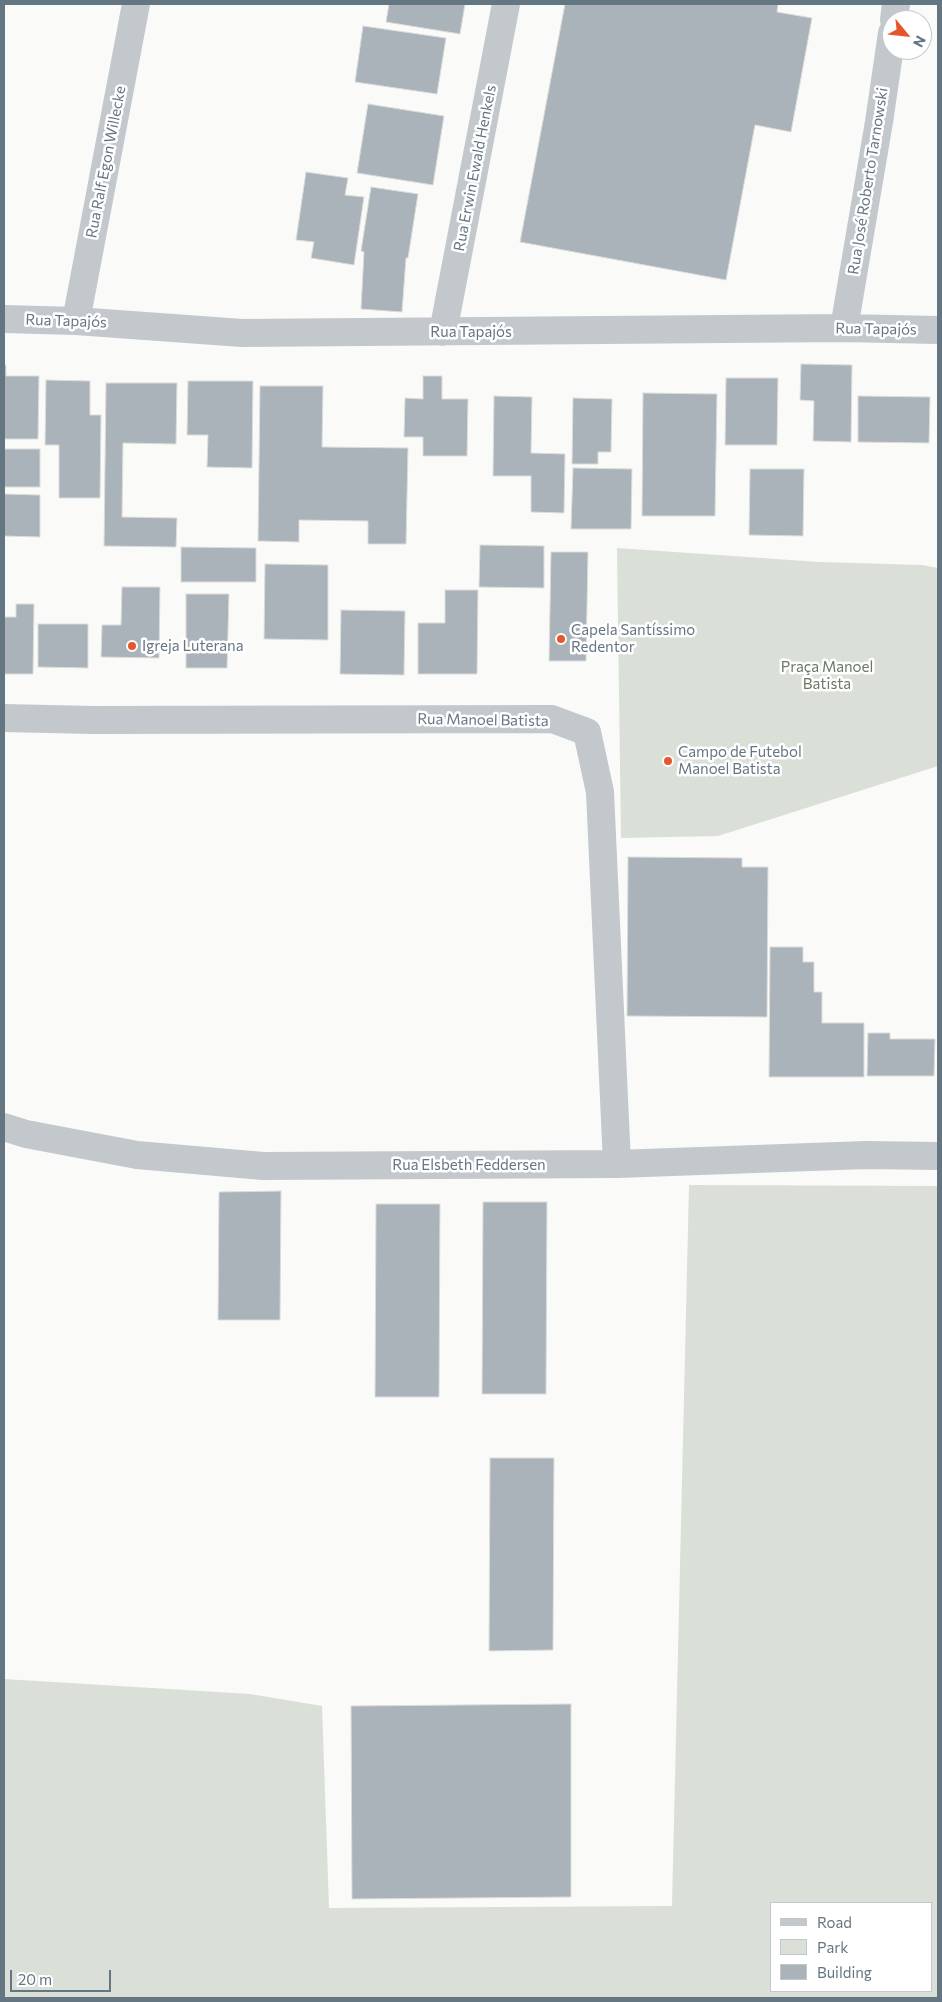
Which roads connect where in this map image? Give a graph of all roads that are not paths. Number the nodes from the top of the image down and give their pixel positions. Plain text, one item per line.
1 (136, 4) edge
2 (506, 4) edge
3 (888, 60) edge
4 (4, 319) edge
5 (76, 321) junction
6 (844, 328) junction
7 (938, 330) edge
8 (443, 332) junction
9 (4, 718) edge
10 (4, 1127) edge
11 (938, 1156) edge
12 (617, 1164) junction

1 - 5 street, Rua Ralf Egon Willecke
2 - 8 street, Rua Erwin Ewald Henkels
3 - 6 street, Rua José Roberto Tarnowski
4 - 5 street, Rua Tapajós
5 - 8 street, Rua Tapajós
6 - 7 street, Rua Tapajós
6 - 8 street, Rua Tapajós
9 - 12 street, Rua Manoel Batista
10 - 12 street, Rua Elsbeth Feddersen
11 - 12 street, Rua Elsbeth Feddersen

